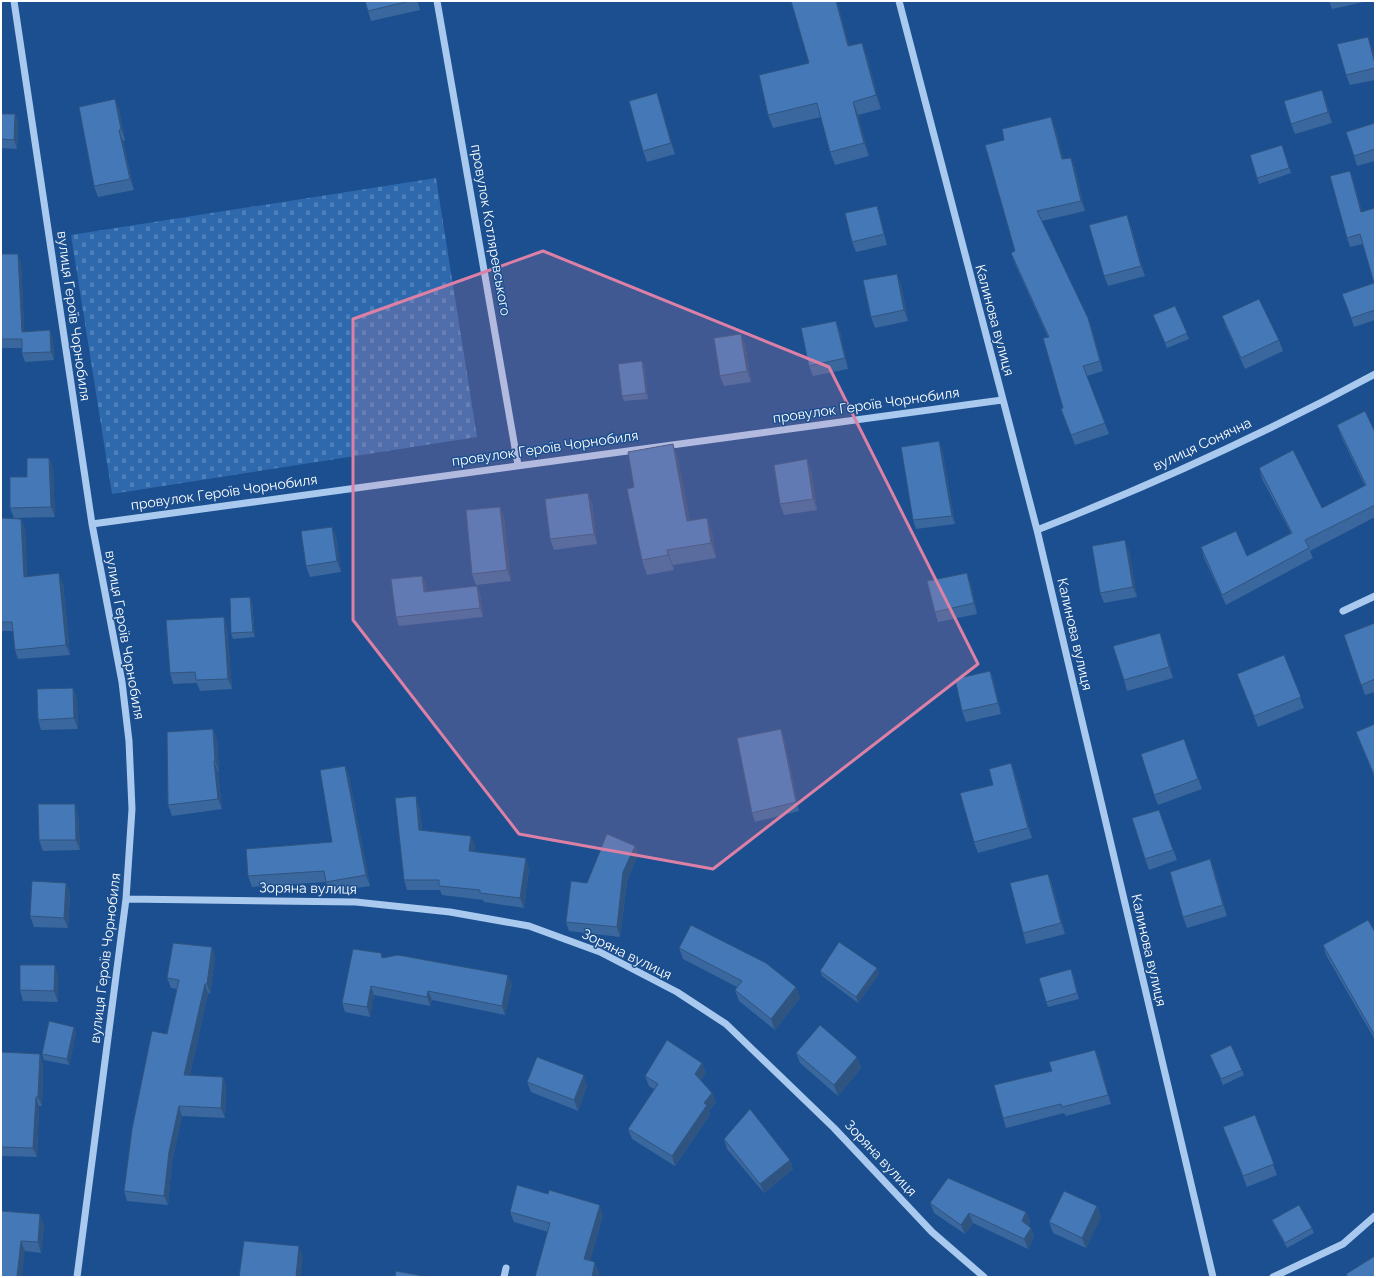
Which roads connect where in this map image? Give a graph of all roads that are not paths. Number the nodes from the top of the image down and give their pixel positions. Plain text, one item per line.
1 (14, 1) edge
2 (437, 1) edge
3 (899, 1) edge
4 (1375, 374) edge
5 (1002, 400) junction
6 (518, 464) junction
7 (92, 524) junction
8 (1037, 530) junction
9 (1375, 596) edge
10 (1343, 611) dead end
11 (126, 899) junction
12 (1375, 1216) edge
13 (506, 1268) dead end
14 (77, 1277) edge
15 (504, 1277) edge
16 (984, 1277) edge
17 (1213, 1277) edge
18 (1273, 1277) edge

1 - 7 street, вулиця Героїв Чорнобиля
2 - 6 street, провулок Котляревського
3 - 5 street, Калинова вулиця
4 - 8 street, вулиця Сонячна
5 - 6 street, провулок Героїв Чорнобиля
5 - 8 street, Калинова вулиця
6 - 7 street, провулок Героїв Чорнобиля
7 - 11 street, вулиця Героїв Чорнобиля
8 - 17 street, Калинова вулиця
9 - 10 street
11 - 14 street, вулиця Героїв Чорнобиля
11 - 16 street, Зоряна вулиця
12 - 18 street
13 - 15 street

